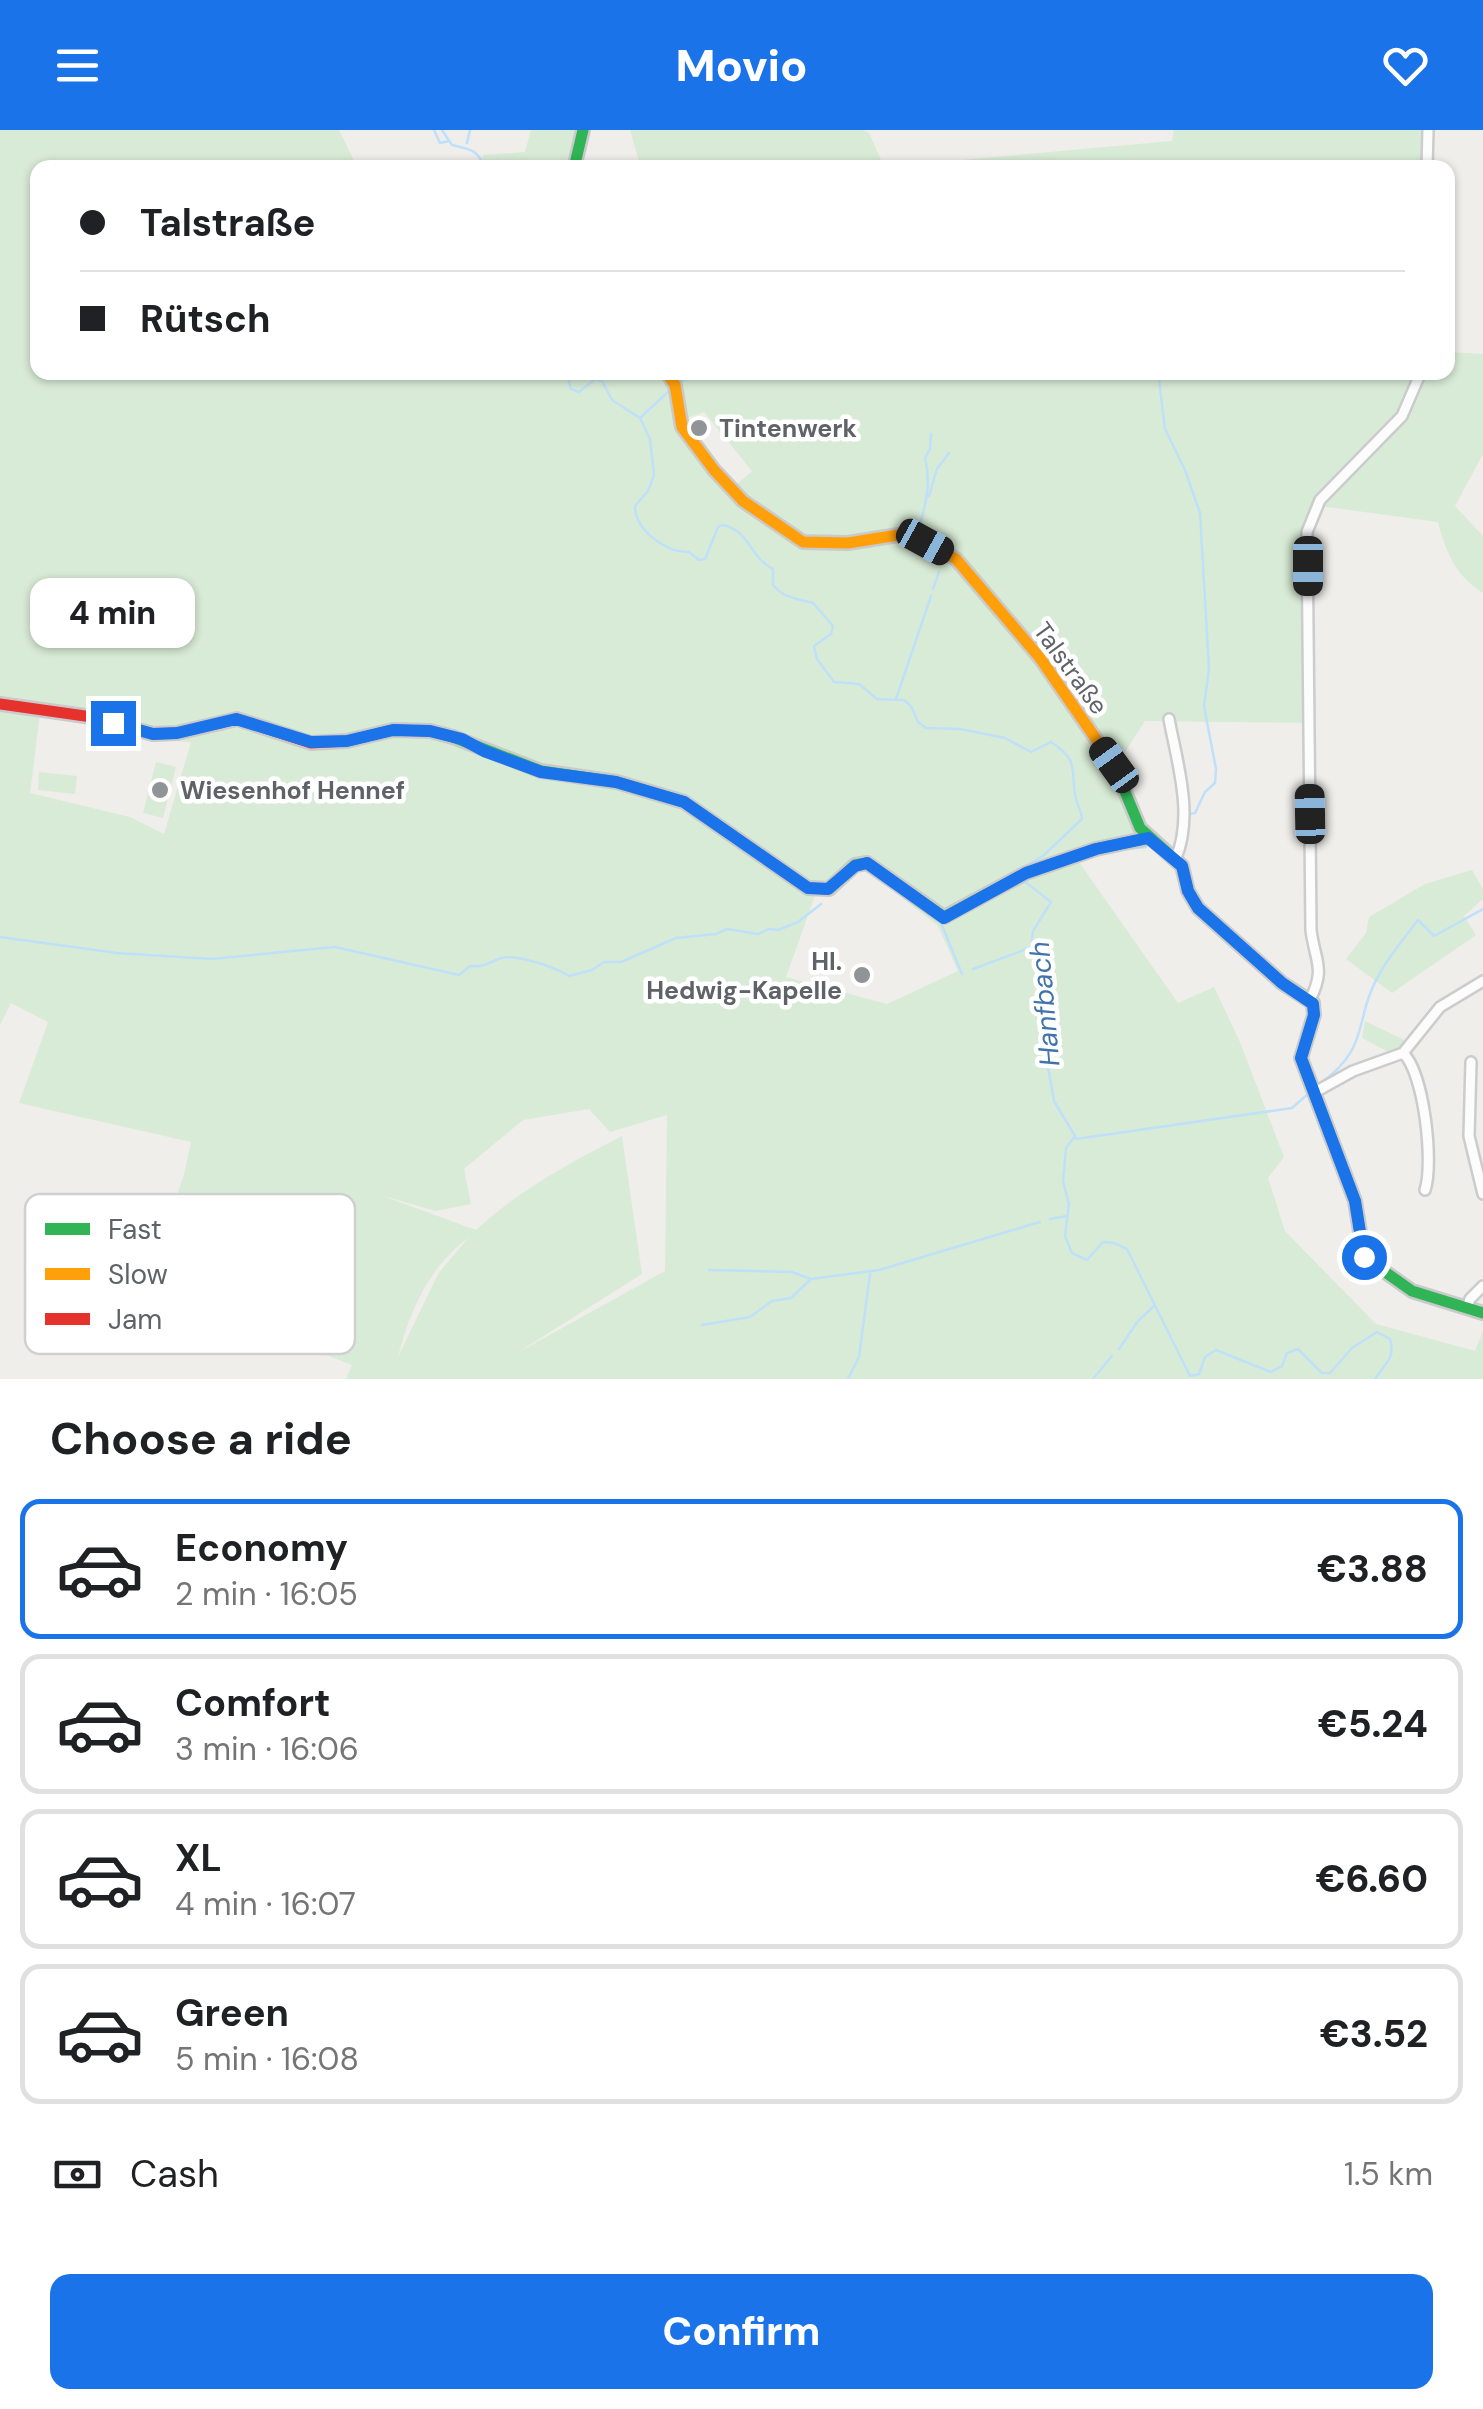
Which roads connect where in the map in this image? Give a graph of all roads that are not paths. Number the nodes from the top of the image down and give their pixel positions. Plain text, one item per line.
1 (583, 130) edge
2 (1428, 130) edge
3 (576, 160) edge
4 (1427, 160) edge
5 (671, 380) edge
6 (1418, 380) edge
7 (0, 704) edge
8 (1169, 719) dead end
9 (1148, 838) junction
10 (1176, 858) junction
11 (1483, 981) edge
12 (1310, 1000) junction
13 (1403, 1053) junction
14 (1472, 1062) dead end
15 (1315, 1092) junction
16 (1425, 1190) dead end
17 (1483, 1194) edge
18 (1483, 1286) edge
19 (1467, 1308) junction
20 (1483, 1314) edge

1 - 3 main road
2 - 4 street
5 - 9 main road, Talstraße
6 - 12 street
7 - 9 main road
8 - 10 street
9 - 10 main road, Talstraße
10 - 12 main road
11 - 13 street
12 - 15 main road
13 - 15 street
13 - 16 street
14 - 17 street
15 - 19 main road
18 - 19 street
19 - 20 main road

